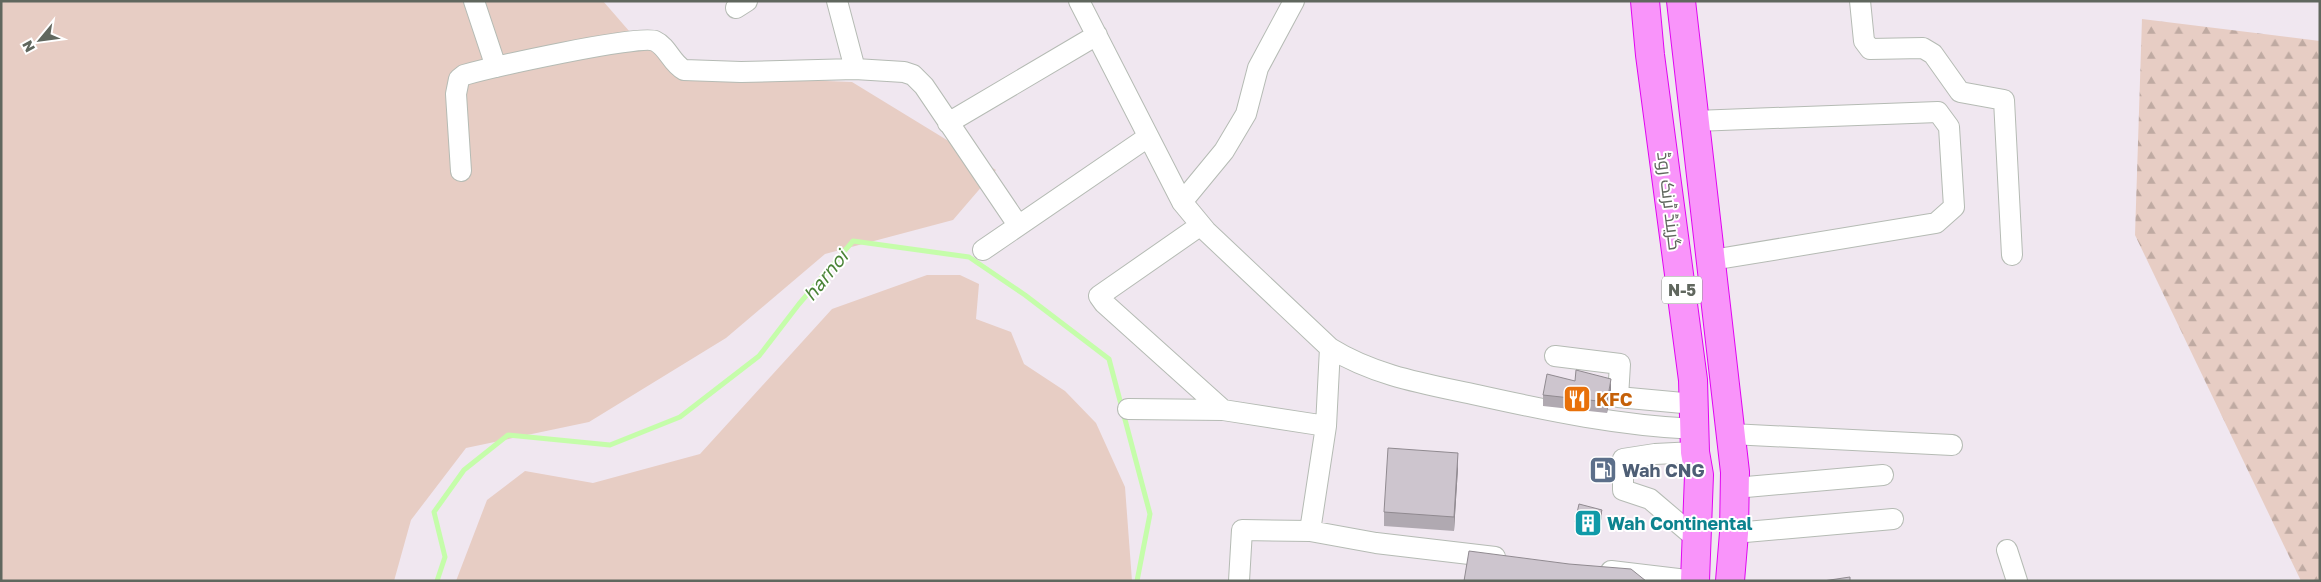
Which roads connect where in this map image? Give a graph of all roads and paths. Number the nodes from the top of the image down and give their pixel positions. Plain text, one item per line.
1 (474, 1) edge
2 (837, 1) edge
3 (1079, 1) edge
4 (1294, 1) edge
5 (1645, 1) edge
6 (1681, 1) edge
7 (1860, 1) edge
8 (1096, 36) junction
9 (496, 67) junction
10 (855, 69) junction
11 (1695, 121) junction
12 (948, 123) junction
13 (1148, 137) junction
14 (461, 171) dead end
15 (1182, 202) junction
16 (1018, 225) junction
17 (1201, 225) junction
18 (983, 250) dead end
19 (2012, 255) dead end
20 (1712, 260) junction
21 (1330, 348) junction
22 (1555, 356) dead end
23 (1128, 408) dead end
24 (1223, 410) junction
25 (1326, 426) junction
26 (1731, 434) junction
27 (1696, 440) junction
28 (1952, 445) dead end
29 (1883, 475) dead end
30 (1735, 480) junction
31 (1893, 518) dead end
32 (1310, 531) junction
33 (1734, 533) junction
34 (1697, 539) junction
35 (2007, 550) dead end
36 (1512, 559) edge
37 (1589, 568) edge
38 (1239, 581) edge
39 (1695, 581) edge
40 (1730, 581) edge
41 (2017, 581) edge

1 - 9 street
2 - 10 street
3 - 8 street
4 - 15 street
5 - 27 highway, گرینڈ ٹرنک روڈ / N-5
6 - 11 highway, گرینڈ ٹرنک روڈ / N-5
7 - 19 street
8 - 12 street
8 - 13 street
9 - 10 street
9 - 14 street
10 - 12 street
11 - 20 highway, گرینڈ ٹرنک روڈ / N-5
11 - 20 street
12 - 16 street
13 - 15 street
13 - 16 street
15 - 17 street
16 - 18 street
17 - 21 street
17 - 24 street
20 - 26 highway, گرینڈ ٹرنک روڈ / N-5
21 - 25 street
21 - 27 street
22 - 27 street
23 - 24 street
24 - 25 street
25 - 32 street
26 - 28 street
26 - 30 highway, گرینڈ ٹرنک روڈ / N-5
27 - 30 highway
27 - 34 highway, گرینڈ ٹرنک روڈ / N-5
27 - 34 street
29 - 30 street
30 - 33 highway, گرینڈ ٹرنک روڈ / N-5
31 - 33 street
32 - 36 street
32 - 38 street
33 - 40 highway, گرینڈ ٹرنک روڈ / N-5
34 - 39 highway, گرینڈ ٹرنک روڈ / N-5
35 - 41 street
37 - 39 street

